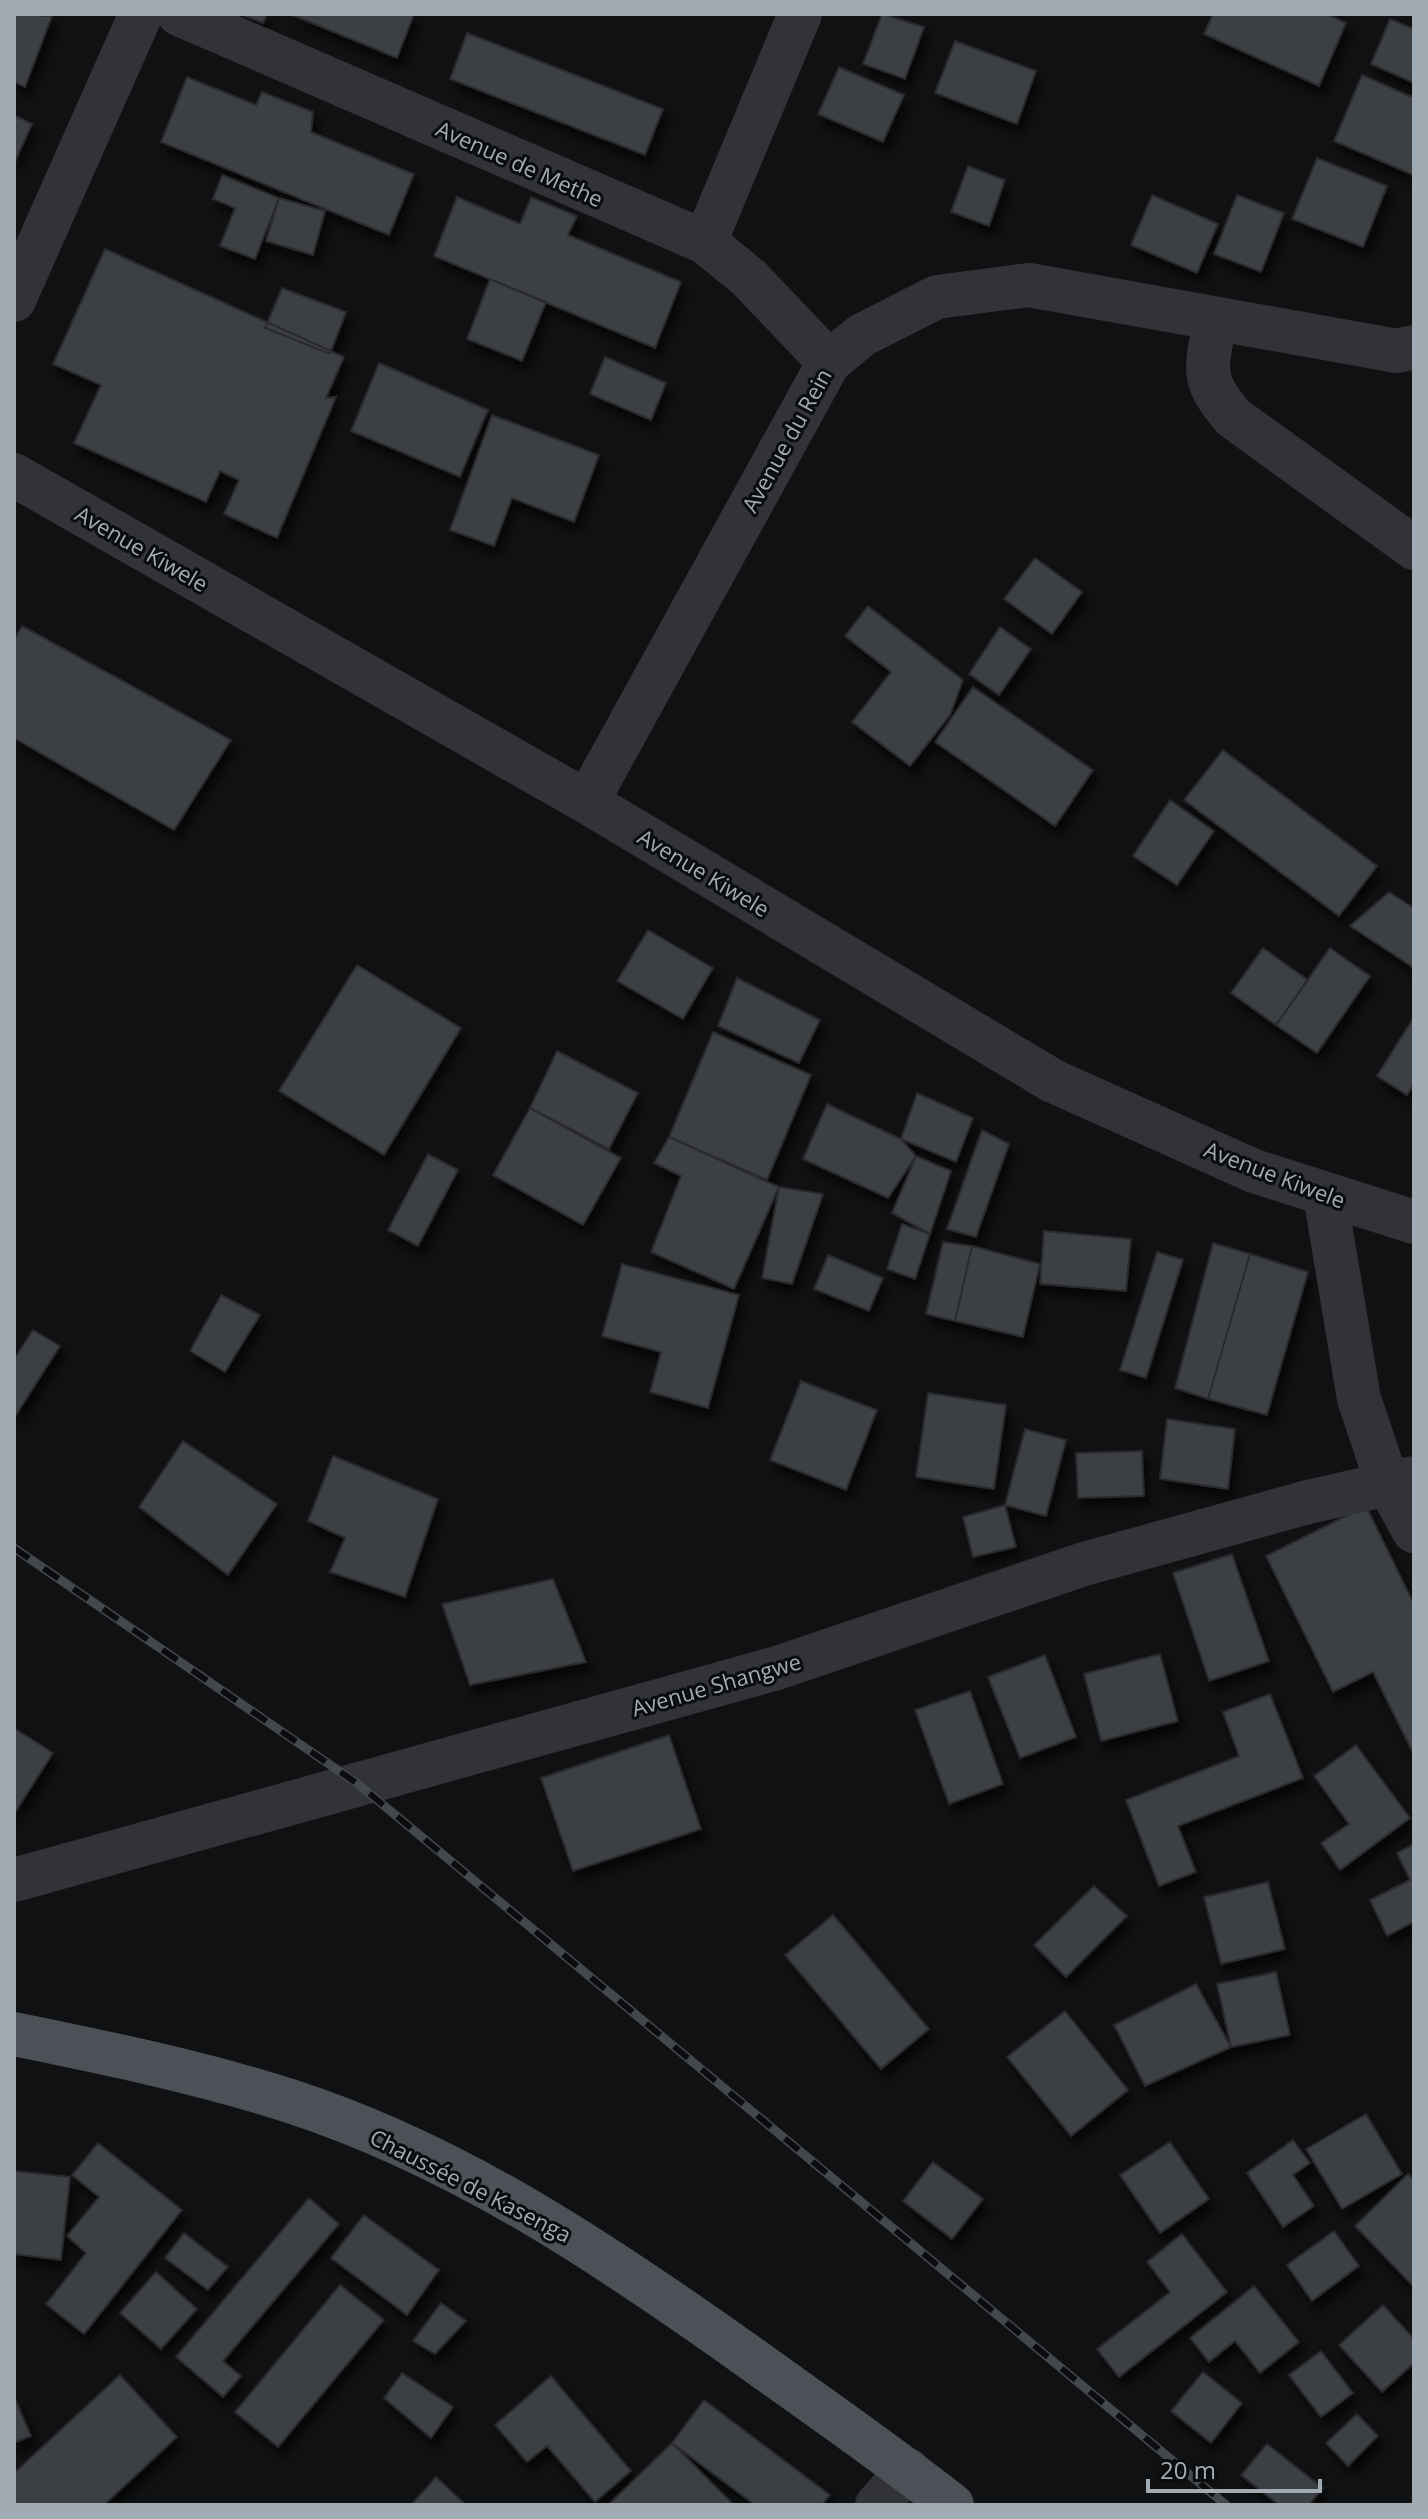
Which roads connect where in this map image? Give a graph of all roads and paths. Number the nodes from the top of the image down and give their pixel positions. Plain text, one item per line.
1 (141, 14) edge
2 (179, 14) edge
3 (800, 14) edge
4 (705, 242) junction
5 (14, 300) edge
6 (1215, 320) junction
7 (1414, 347) edge
8 (829, 362) junction
9 (14, 475) edge
10 (1414, 548) edge
11 (587, 802) junction
12 (1325, 1195) junction
13 (1414, 1222) edge
14 (1401, 1480) edge
15 (1414, 1531) edge
16 (14, 1880) edge
17 (14, 2034) edge
18 (908, 2470) junction
19 (877, 2505) edge
20 (952, 2505) edge

1 - 5 street
2 - 4 street, Avenue de Methe
3 - 4 street
4 - 8 street, Avenue de Methe
6 - 7 street, Avenue du Rein
6 - 8 street, Avenue du Rein
6 - 10 street
8 - 11 street, Avenue du Rein
9 - 11 street, Avenue Kiwele
11 - 12 street, Avenue Kiwele
12 - 13 street, Avenue Kiwele
12 - 14 street
14 - 15 street
14 - 16 street, Avenue Shangwe
17 - 18 main road, Chaussée de Kasenga
18 - 19 street
18 - 20 main road, Chaussée de Kasenga

